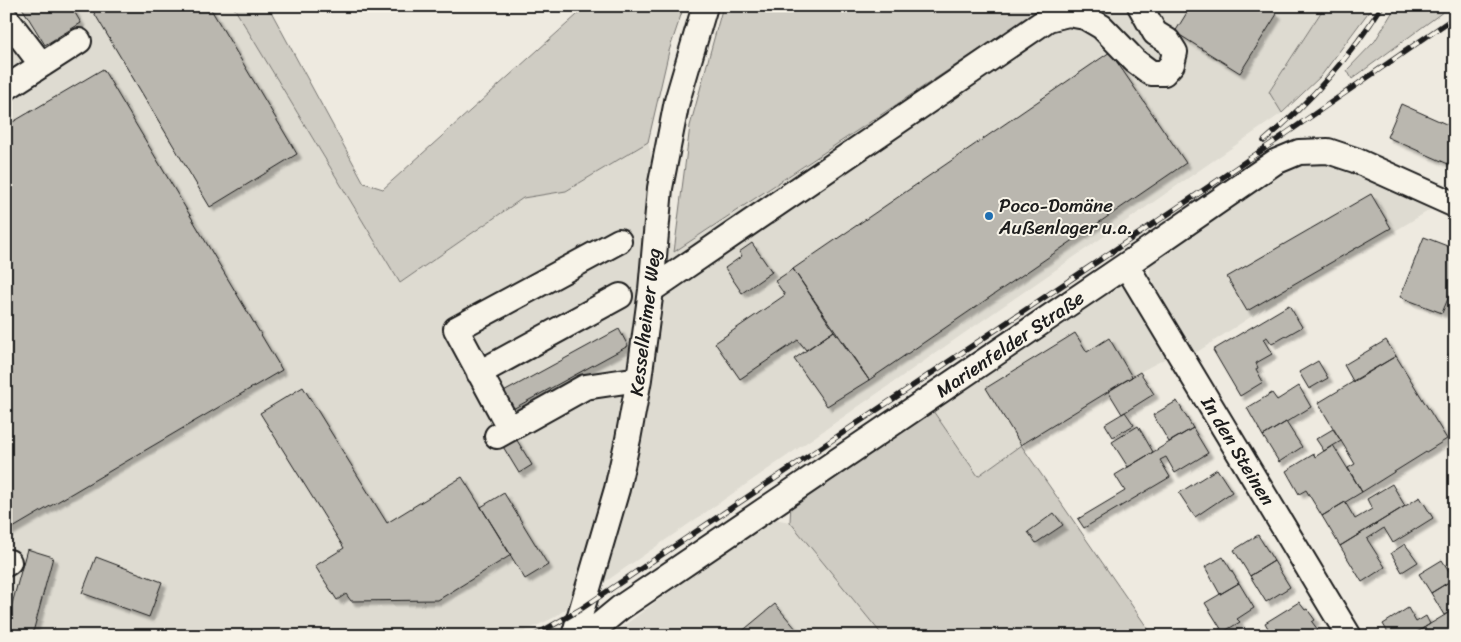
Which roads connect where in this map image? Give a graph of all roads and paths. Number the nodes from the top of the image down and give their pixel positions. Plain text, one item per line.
1 (705, 6) edge
2 (1140, 6) edge
3 (6, 18) edge
4 (79, 41) dead end
5 (42, 64) junction
6 (6, 88) edge
7 (1455, 205) edge
8 (618, 241) dead end
9 (1126, 266) junction
10 (651, 290) junction
11 (620, 296) dead end
12 (479, 373) junction
13 (639, 379) junction
14 (574, 636) edge
15 (586, 636) edge
16 (1349, 636) edge

1 - 10 street, Kesselheimer Weg
2 - 10 street
3 - 5 street
4 - 5 street
5 - 6 street
7 - 9 street, Marienfelder Straße
8 - 12 street
9 - 15 street, Marienfelder Straße
9 - 16 street, In den Steinen
10 - 13 street, Kesselheimer Weg
11 - 12 street
12 - 13 street
13 - 14 street, Kesselheimer Weg

